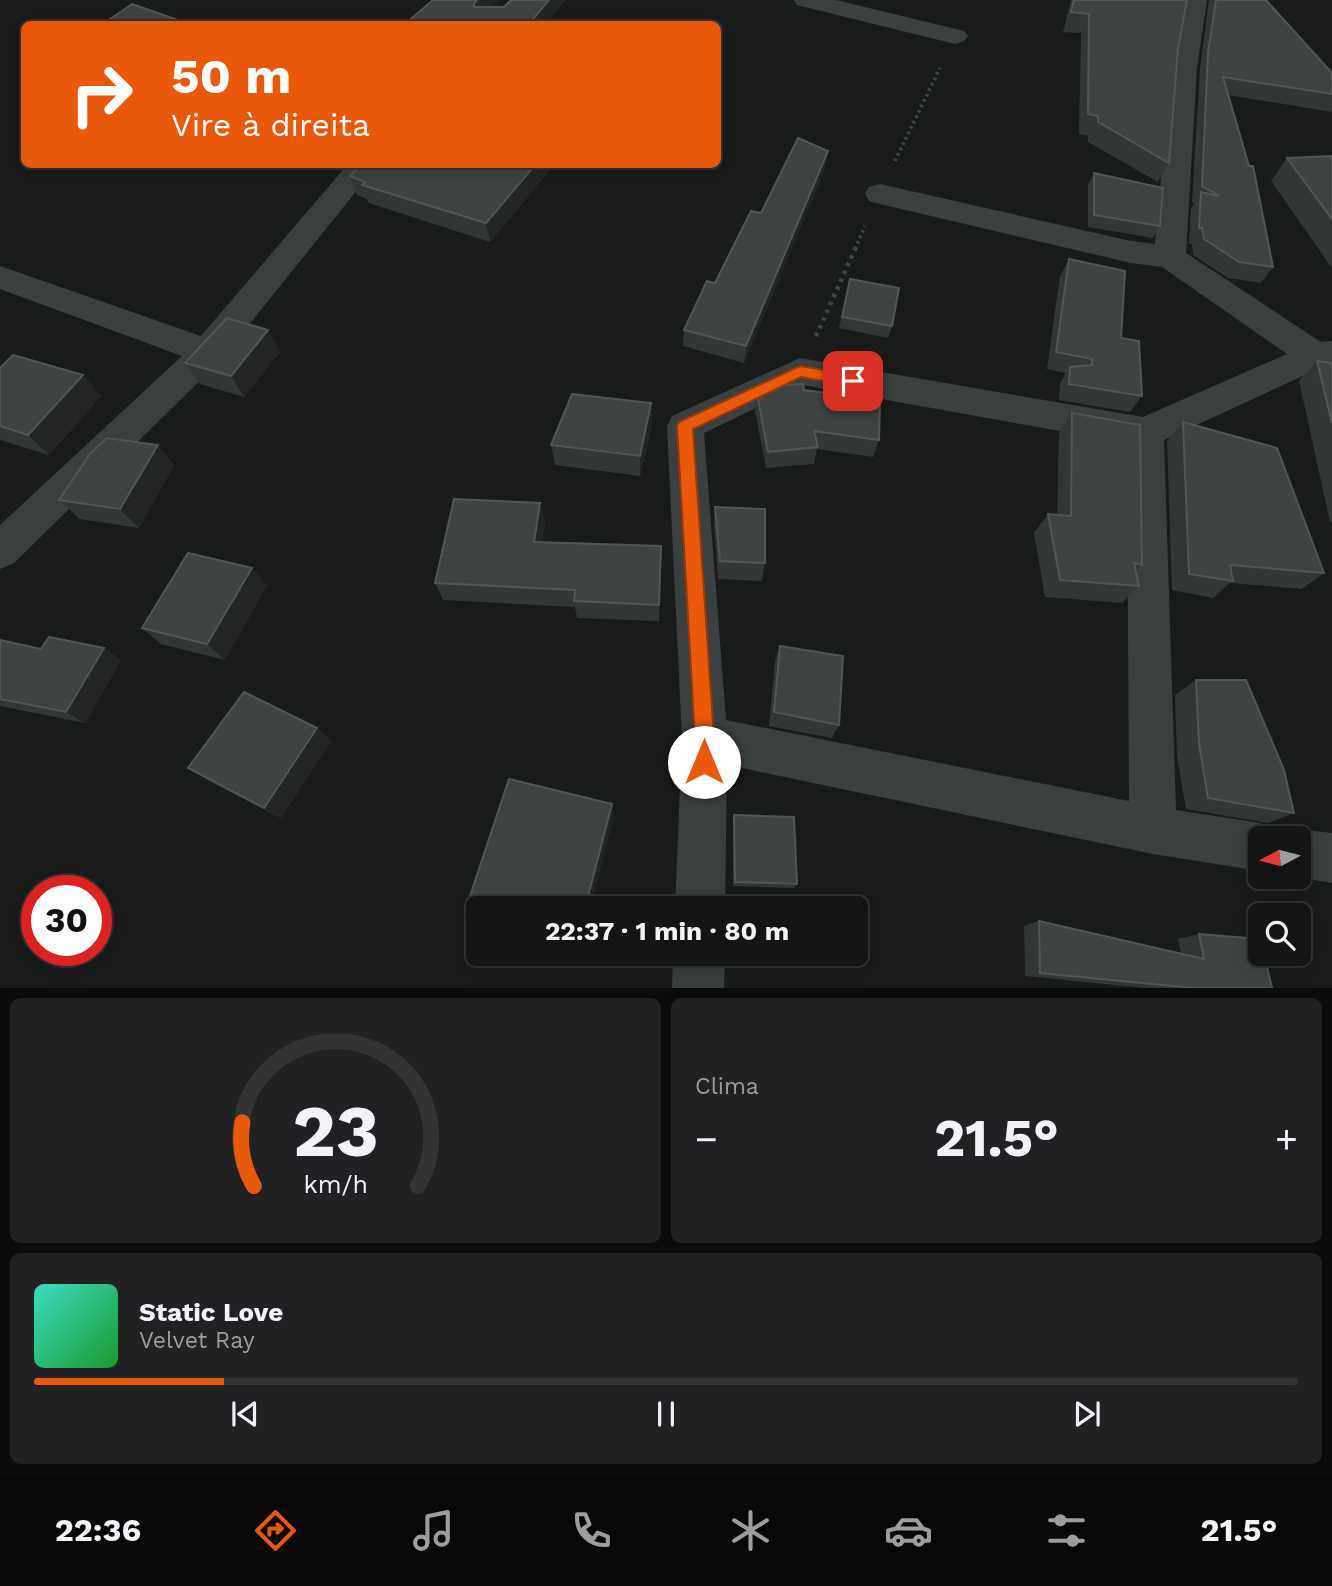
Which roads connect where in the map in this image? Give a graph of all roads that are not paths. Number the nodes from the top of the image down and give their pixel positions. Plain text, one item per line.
1 (806, 0) edge
2 (1195, 0) edge
3 (955, 36) dead end
4 (361, 168) edge
5 (880, 194) dead end
6 (1170, 257) junction
7 (0, 277) edge
8 (208, 352) junction
9 (1323, 355) edge
10 (1145, 432) junction
11 (0, 551) edge
12 (705, 738) junction
13 (1153, 830) junction
14 (1248, 845) edge
15 (1311, 855) edge
16 (1332, 858) edge
17 (700, 896) edge
18 (699, 966) edge
19 (698, 988) edge

1 - 3 street
2 - 6 street
4 - 8 street
5 - 6 street
6 - 9 street
7 - 8 street
8 - 11 street
9 - 10 street
10 - 12 street
10 - 13 street
12 - 13 street
12 - 17 street
13 - 14 street
15 - 16 street
18 - 19 street

